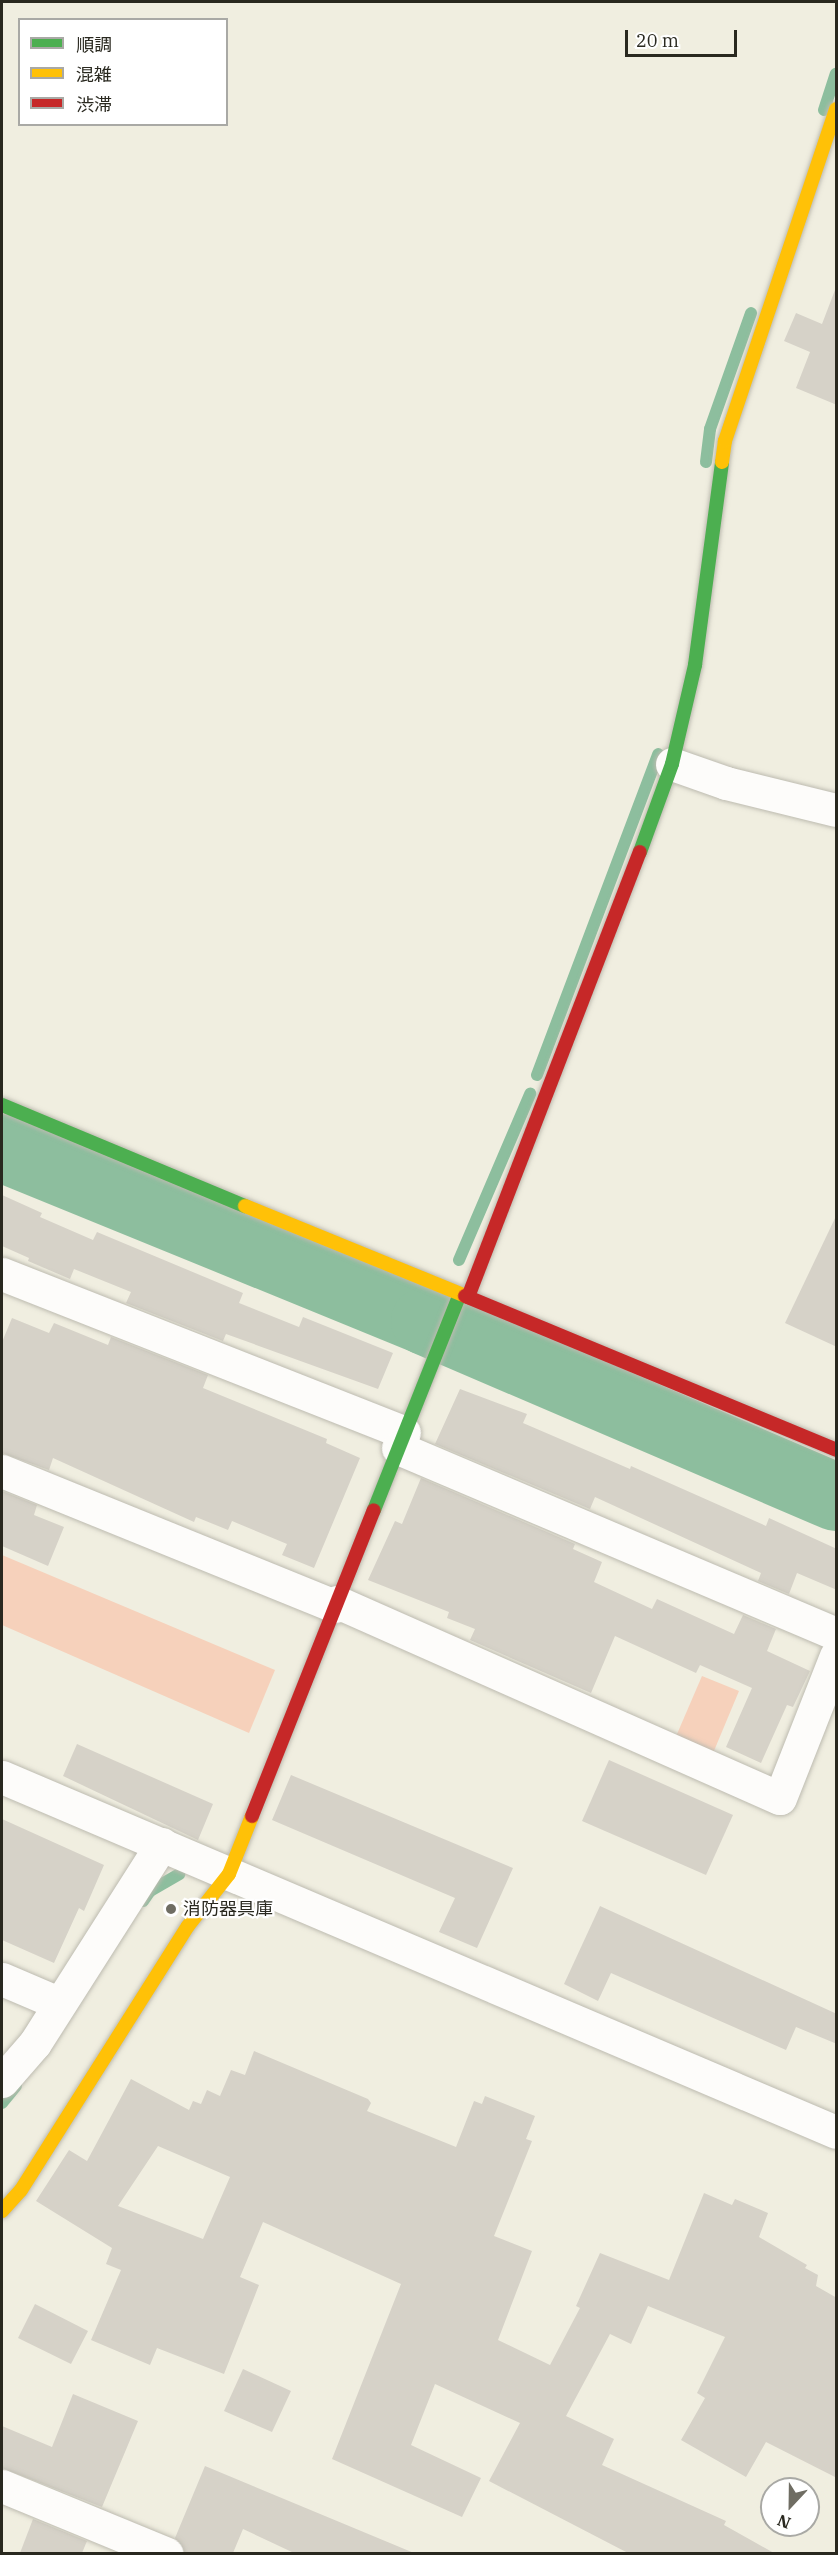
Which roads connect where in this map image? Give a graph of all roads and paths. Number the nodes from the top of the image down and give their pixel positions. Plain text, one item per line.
1 (837, 109) edge
2 (672, 764) junction
3 (837, 810) edge
4 (2, 1105) edge
5 (2, 1274) edge
6 (464, 1295) junction
7 (401, 1440) junction
8 (837, 1450) edge
9 (2, 1471) edge
10 (336, 1604) junction
11 (837, 1634) edge
12 (837, 1656) edge
13 (2, 1778) edge
14 (162, 1844) junction
15 (229, 1874) junction
16 (2, 1979) edge
17 (58, 2003) junction
18 (2, 2081) edge
19 (837, 2132) edge
20 (2, 2211) edge
21 (2, 2486) edge
22 (167, 2553) edge

1 - 2 street
2 - 3 street
2 - 6 street
4 - 6 street
5 - 7 street
6 - 7 street
6 - 8 street
7 - 10 street
7 - 11 street
9 - 10 street
10 - 12 street
10 - 15 street
13 - 14 street
14 - 15 street
14 - 17 street
15 - 19 street
15 - 20 street
16 - 17 street
17 - 18 street
21 - 22 street

